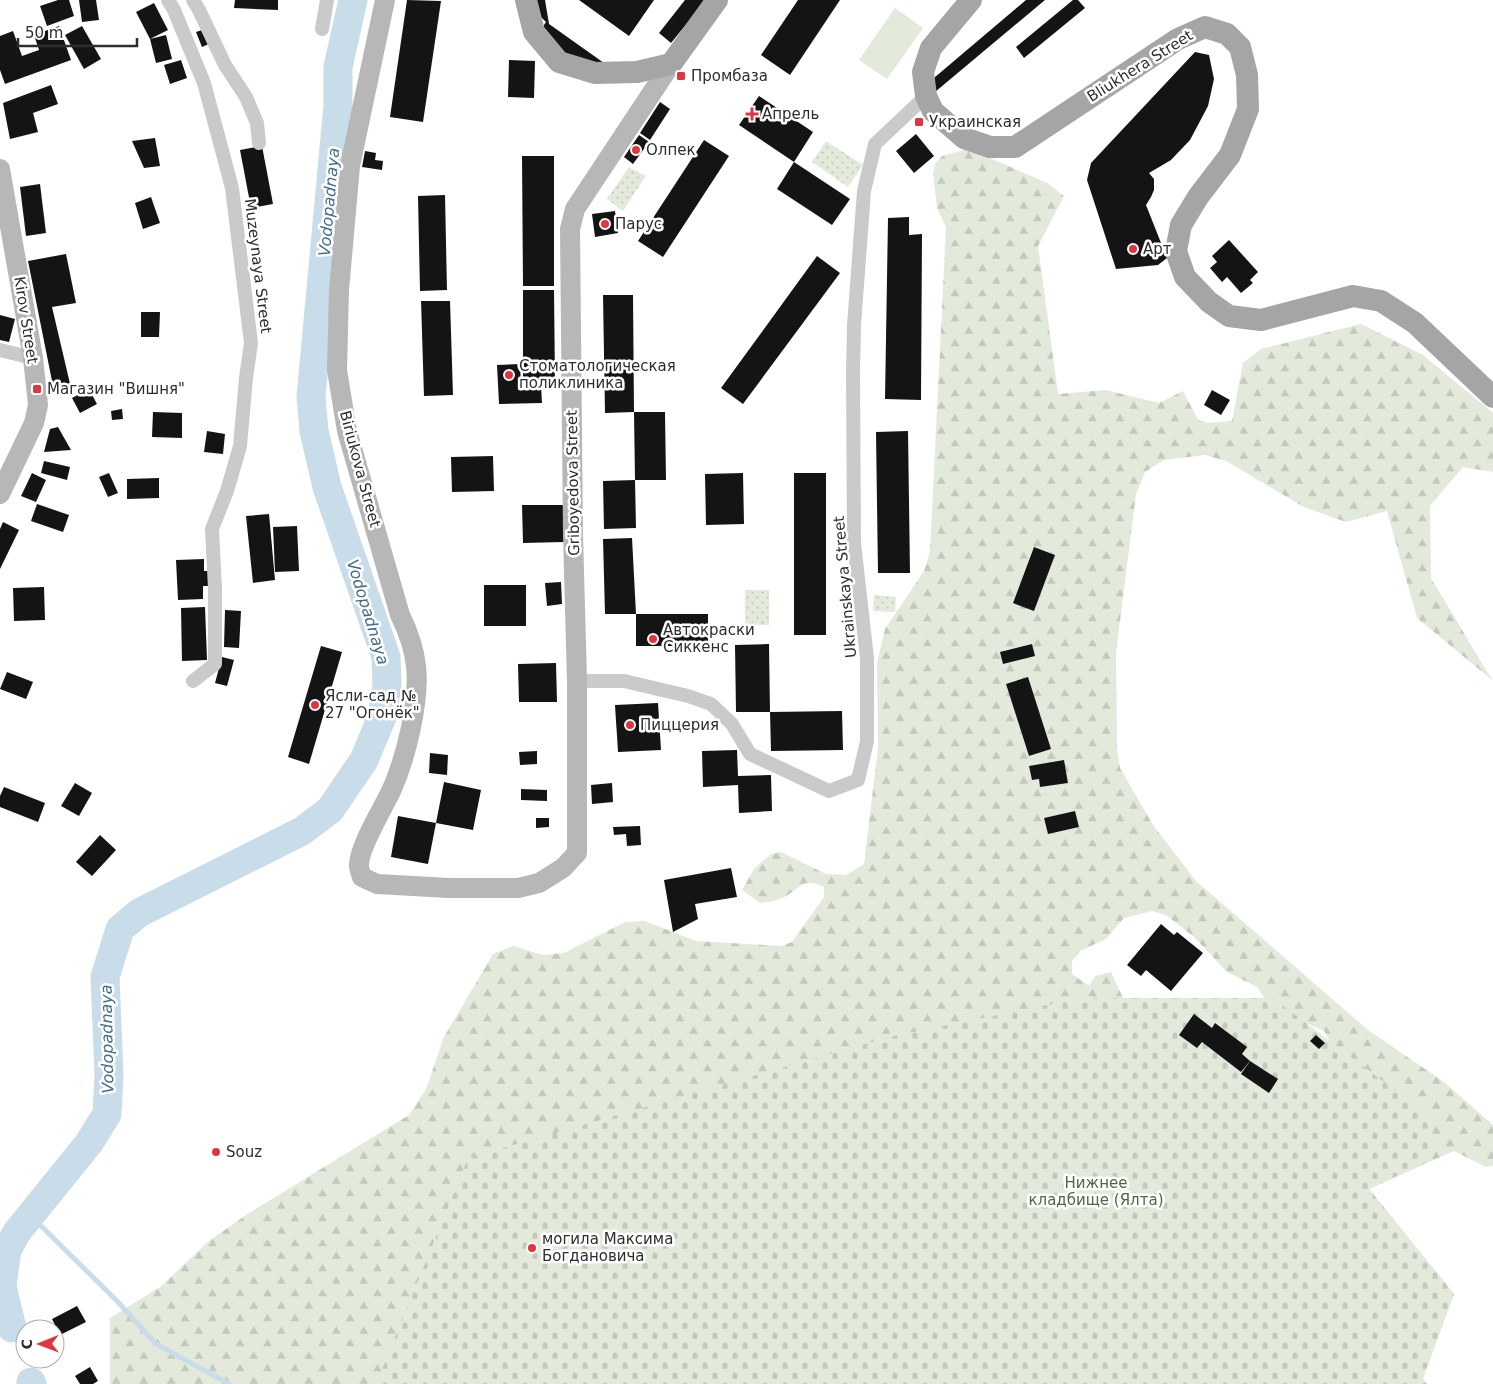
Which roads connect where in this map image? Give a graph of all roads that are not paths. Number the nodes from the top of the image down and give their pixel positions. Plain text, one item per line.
1 (168, 0) edge
2 (192, 0) edge
3 (326, 0) edge
4 (385, 0) edge
5 (526, 0) edge
6 (717, 0) edge
7 (971, 0) edge
8 (322, 29) dead end
9 (671, 64) junction
10 (926, 96) junction
11 (259, 143) dead end
12 (0, 169) edge
13 (0, 350) edge
14 (33, 358) junction
15 (1493, 397) edge
16 (0, 494) edge
17 (193, 681) dead end
18 (577, 681) junction
19 (539, 883) joint

1 - 17 street, Muzeynaya Street
2 - 11 street
3 - 8 street
4 - 19 street, Biriukova Street
5 - 9 main road
6 - 9 main road
7 - 10 main road, Bliukhera Street
9 - 18 street, Griboyedova Street
10 - 15 main road, Bliukhera Street
10 - 18 street, Ukrainskaya Street
12 - 14 street, Kirov Street
13 - 14 street
14 - 16 street, Kirov Street
18 - 19 street, Griboyedova Street

